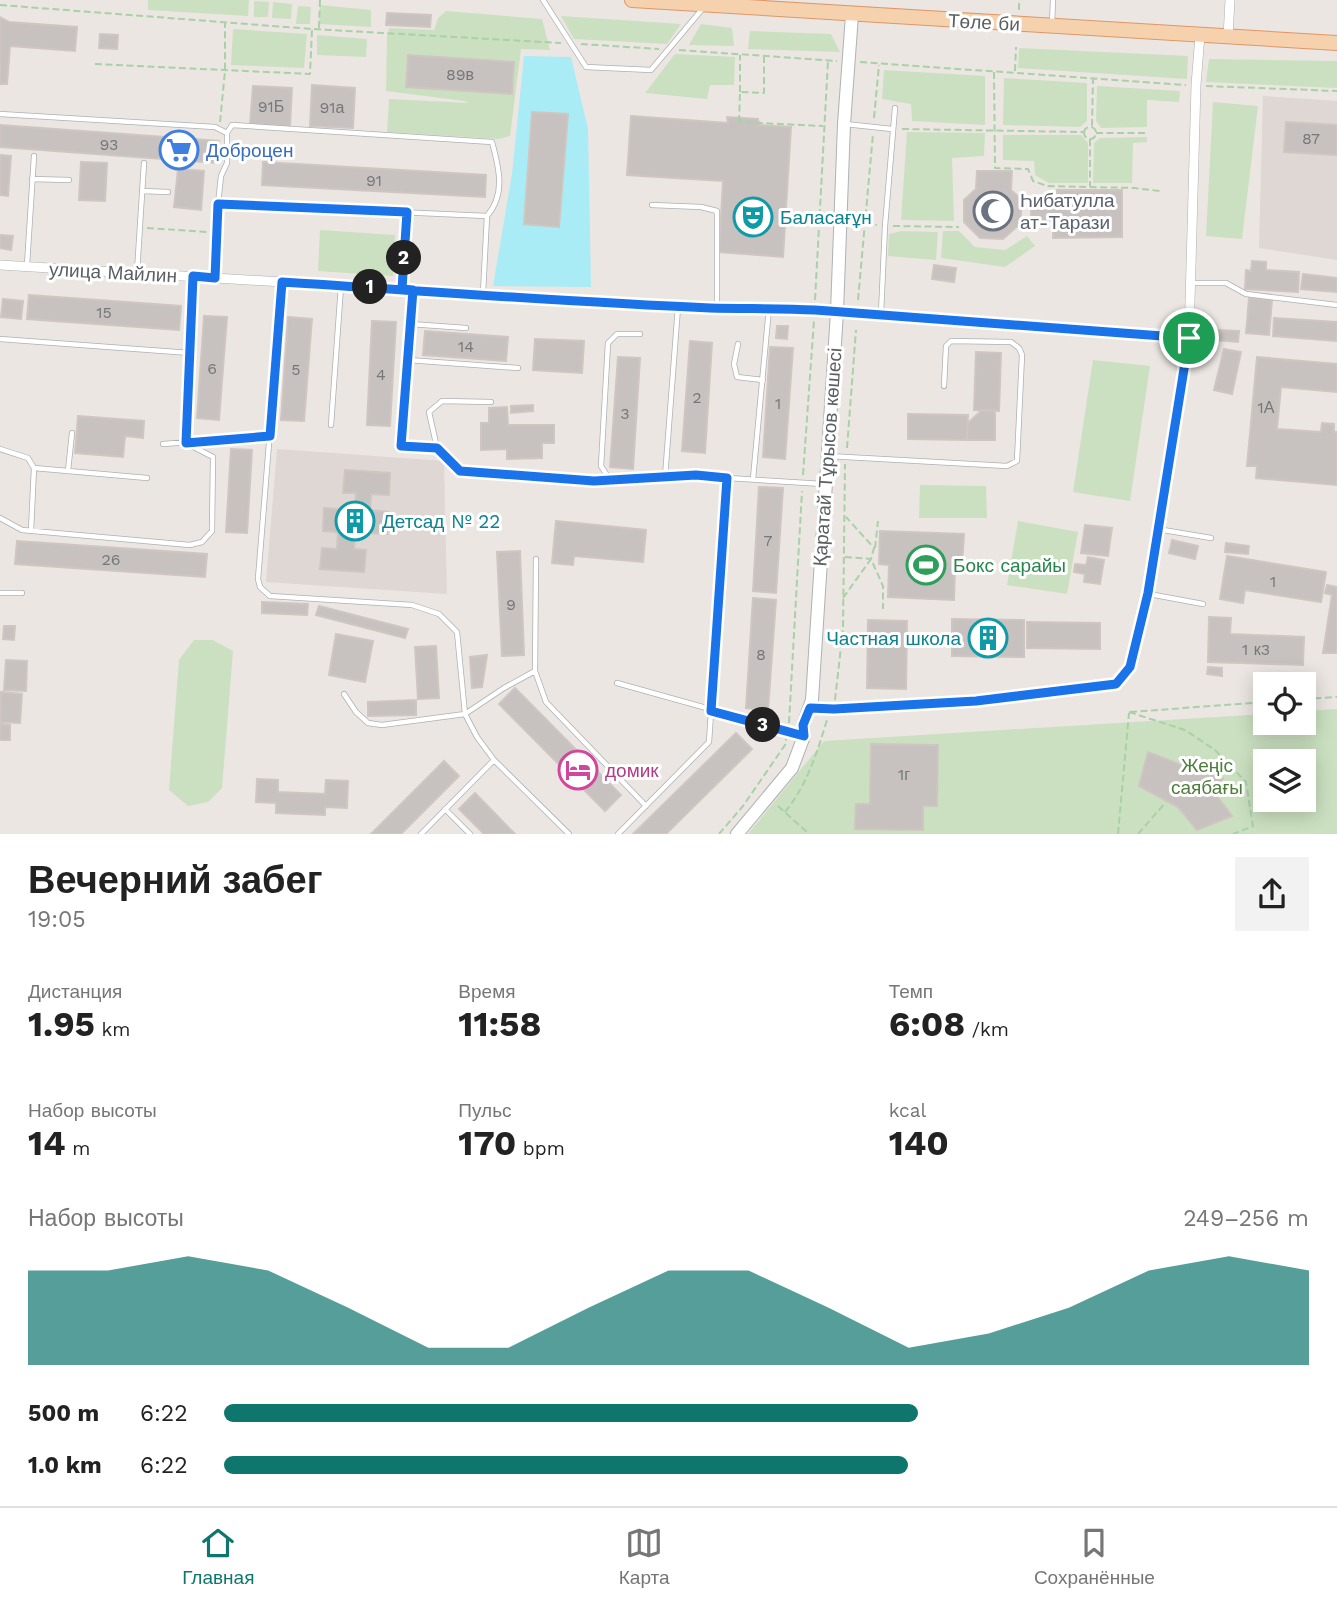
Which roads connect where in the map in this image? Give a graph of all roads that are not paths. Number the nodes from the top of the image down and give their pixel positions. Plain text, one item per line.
1 (543, 0) edge
2 (632, 0) edge
3 (1053, 0) edge
4 (1230, 0) edge
5 (761, 3) edge
6 (706, 4) junction
7 (852, 15) junction
8 (1052, 26) junction
9 (1200, 34) junction
10 (1228, 37) junction
11 (1337, 43) edge
12 (895, 108) dead end
13 (0, 114) edge
14 (844, 124) junction
15 (892, 129) junction
16 (226, 132) junction
17 (34, 156) dead end
18 (144, 163) dead end
19 (32, 179) junction
20 (69, 180) dead end
21 (142, 191) junction
22 (168, 192) dead end
23 (218, 204) junction
24 (653, 205) dead end
25 (407, 212) junction
26 (487, 216) junction
27 (0, 265) edge
28 (27, 266) junction
29 (137, 273) junction
30 (193, 276) junction
31 (215, 278) junction
32 (282, 282) junction
33 (1191, 283) junction
34 (341, 286) junction
35 (402, 289) junction
36 (413, 290) junction
37 (483, 294) junction
38 (1337, 305) edge
39 (678, 306) junction
40 (717, 308) junction
41 (769, 308) junction
42 (837, 312) junction
43 (881, 315) junction
44 (410, 324) junction
45 (466, 328) dead end
46 (640, 334) dead end
47 (1189, 338) junction
48 (0, 339) edge
49 (738, 344) dead end
50 (190, 353) junction
51 (408, 360) junction
52 (518, 368) dead end
53 (763, 380) junction
54 (944, 386) dead end
55 (491, 402) dead end
56 (331, 425) dead end
57 (72, 433) dead end
58 (270, 436) junction
59 (186, 443) junction
60 (163, 444) dead end
61 (437, 448) junction
62 (0, 449) edge
63 (827, 456) junction
64 (34, 468) junction
65 (68, 471) junction
66 (665, 477) junction
67 (147, 478) dead end
68 (727, 478) junction
69 (753, 479) junction
70 (610, 480) junction
71 (826, 484) junction
72 (0, 517) edge
73 (1157, 528) junction
74 (31, 531) junction
75 (1211, 538) dead end
76 (536, 559) dead end
77 (0, 593) edge
78 (22, 593) dead end
79 (1148, 593) junction
80 (1203, 604) dead end
81 (535, 671) junction
82 (617, 683) dead end
83 (344, 694) dead end
84 (810, 708) junction
85 (711, 711) junction
86 (465, 714) junction
87 (804, 736) junction
88 (494, 760) junction
89 (646, 806) junction
90 (445, 809) junction
91 (421, 834) edge
92 (470, 834) edge
93 (569, 834) edge
94 (618, 834) edge
95 (737, 834) edge

1 - 6 lane
2 - 6 main road, Төле би
3 - 8 lane
4 - 10 street
5 - 6 main road, Төле би
5 - 7 main road, Төле би
7 - 8 main road, Төле би
7 - 14 main road, Қаратай Тұрысов көшесі
8 - 9 main road, Төле би
9 - 10 main road, Төле би
9 - 33 street
10 - 11 main road, Төле би
12 - 15 lane
13 - 16 lane
14 - 15 lane
14 - 42 main road, Қаратай Тұрысов көшесі
15 - 43 lane
16 - 23 lane
16 - 26 lane
17 - 19 lane
18 - 21 lane
19 - 20 lane
19 - 28 lane
21 - 22 lane
21 - 29 lane
23 - 25 lane
23 - 31 lane
24 - 40 lane
25 - 26 lane
25 - 35 lane
26 - 37 lane
27 - 28 street, улица Майлин
28 - 29 street, улица Майлин
29 - 30 street, улица Майлин
30 - 31 street, улица Майлин
30 - 50 lane
31 - 32 street, улица Майлин
32 - 34 street, улица Майлин
32 - 58 lane
33 - 38 lane
33 - 47 street
34 - 35 street, улица Майлин
34 - 56 lane
35 - 36 street, улица Майлин
36 - 37 street, улица Майлин
36 - 44 lane
37 - 39 street, улица Майлин
39 - 40 street, улица Майлин
39 - 66 lane
40 - 41 street, улица Майлин
41 - 42 street, улица Майлин
41 - 53 lane
42 - 43 street, улица Майлин
42 - 63 main road, Қаратай Тұрысов көшесі
43 - 47 street, улица Майлин
44 - 45 lane
44 - 51 lane
46 - 70 lane
47 - 73 street
48 - 50 lane
49 - 53 lane
50 - 59 lane
51 - 52 lane
51 - 61 lane
53 - 69 lane
54 - 63 lane
55 - 61 lane
57 - 65 lane
58 - 59 lane
58 - 86 lane
59 - 60 lane
59 - 74 lane
61 - 70 lane
62 - 64 lane
63 - 71 main road, Қаратай Тұрысов көшесі
64 - 65 lane
64 - 74 lane
65 - 67 lane
66 - 68 lane
66 - 70 lane
68 - 69 lane
68 - 85 lane
69 - 71 lane
71 - 84 main road, Қаратай Тұрысов көшесі
72 - 74 lane
73 - 75 lane
73 - 79 street
76 - 81 lane
77 - 78 lane
79 - 80 lane
79 - 84 street
81 - 86 lane
81 - 89 lane
82 - 85 lane
83 - 86 lane
84 - 87 main road, Қаратай Тұрысов көшесі
85 - 87 lane
85 - 89 lane
86 - 88 lane
87 - 95 main road, Қаратай Тұрысов көшесі
88 - 90 lane
88 - 93 lane
89 - 94 lane
90 - 91 lane
90 - 92 lane

